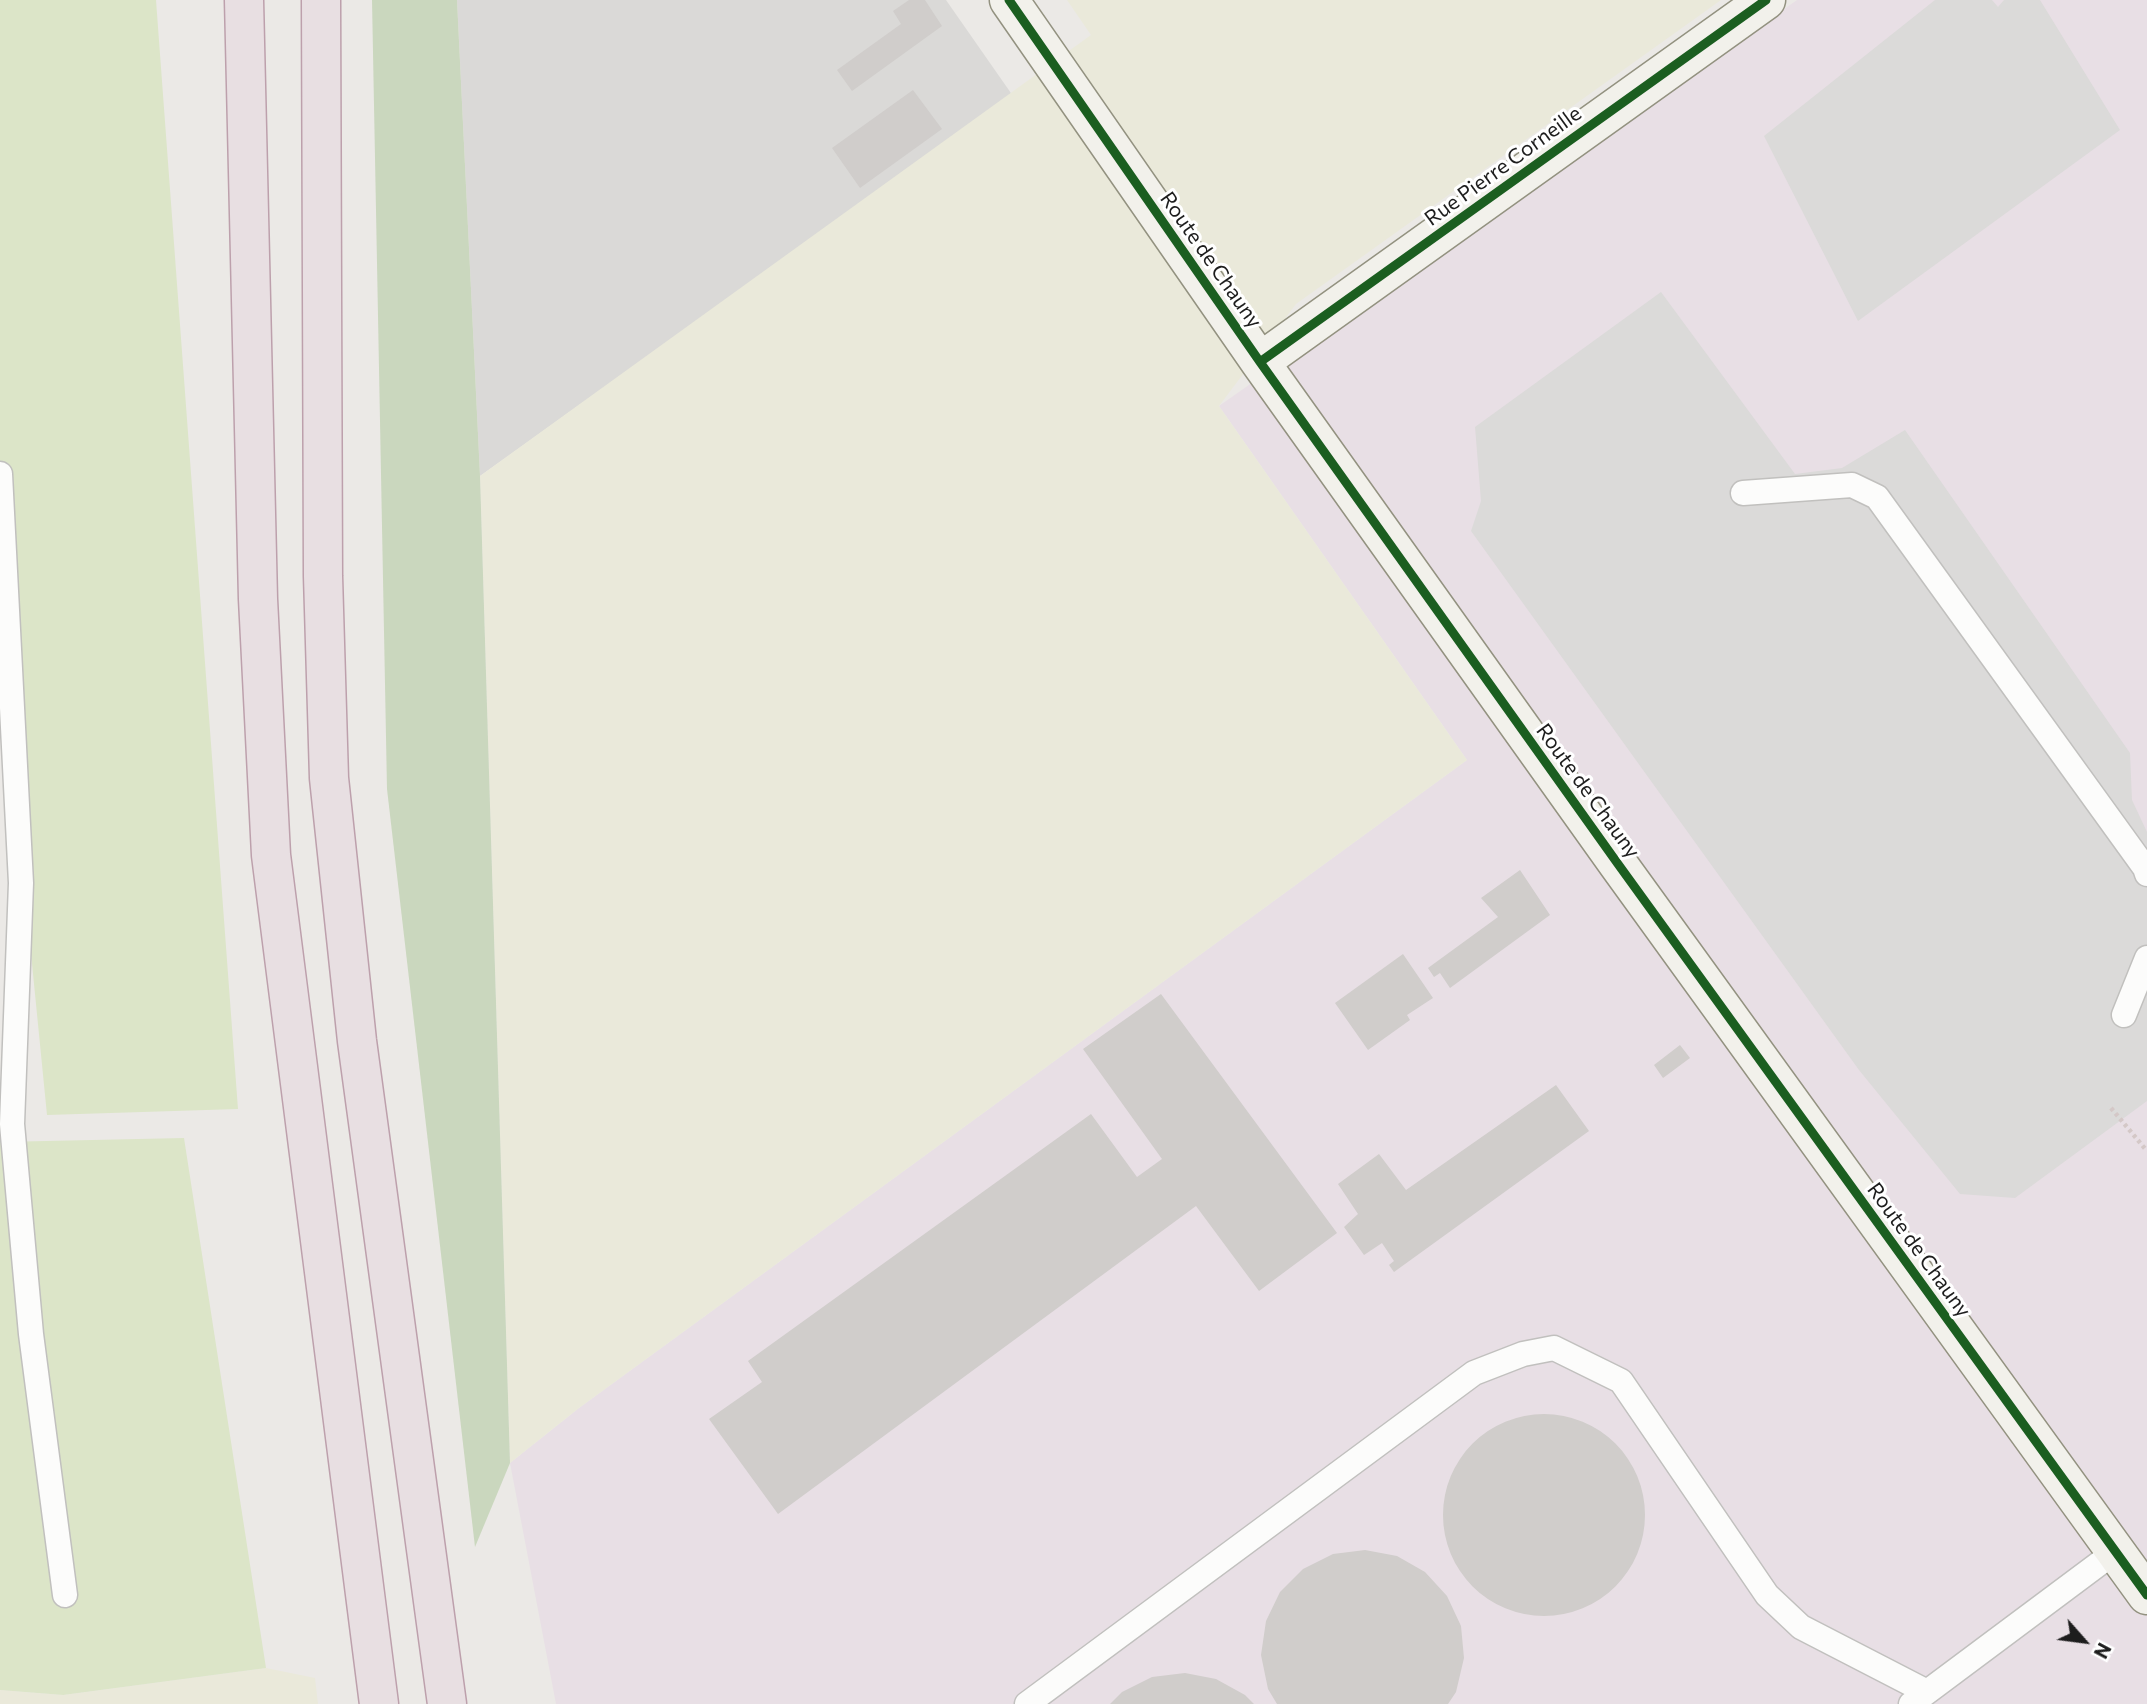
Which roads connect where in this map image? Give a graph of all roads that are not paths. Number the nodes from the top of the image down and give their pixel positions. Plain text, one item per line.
1 (244, 0) edge
2 (321, 0) edge
3 (1009, 0) edge
4 (1766, 0) edge
5 (1260, 362) junction
6 (0, 474) edge
7 (1743, 493) dead end
8 (2147, 874) edge
9 (2147, 958) edge
10 (2124, 1015) dead end
11 (2116, 1551) junction
12 (65, 1595) dead end
13 (2147, 1595) edge
14 (1919, 1698) edge
15 (379, 1704) edge
16 (447, 1704) edge
17 (1027, 1704) edge

1 - 15 highway
2 - 16 highway
3 - 5 street, Route de Chauny
4 - 5 street, Rue Pierre Corneille
5 - 11 street, Route de Chauny
6 - 12 lane
7 - 8 lane
9 - 10 lane
11 - 13 street, Route de Chauny
11 - 14 lane
14 - 17 lane

